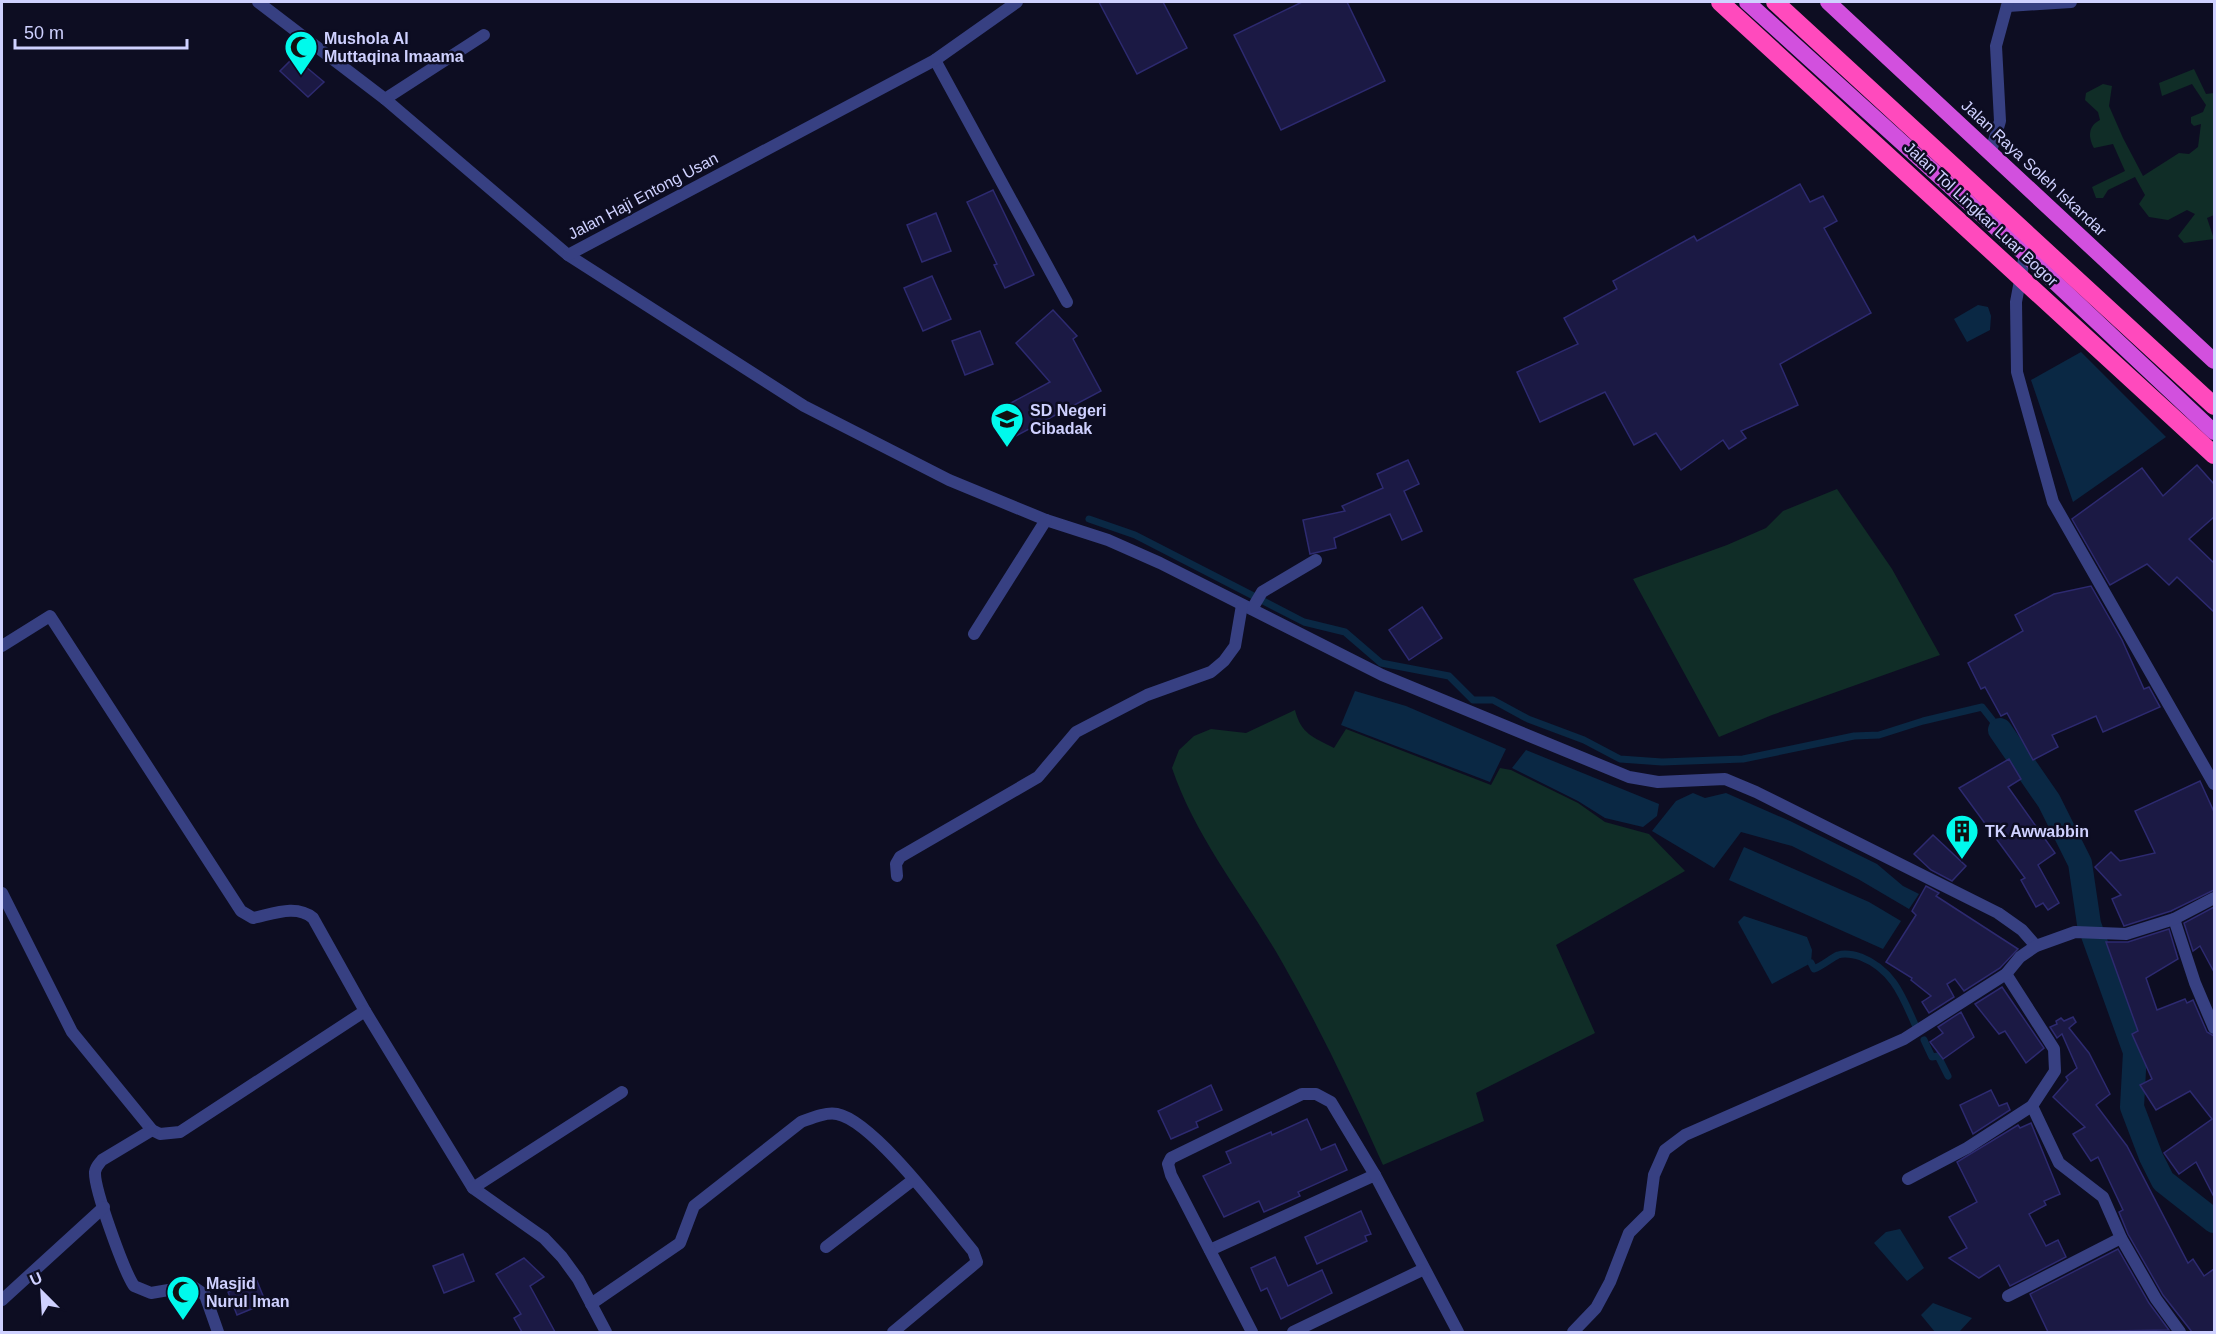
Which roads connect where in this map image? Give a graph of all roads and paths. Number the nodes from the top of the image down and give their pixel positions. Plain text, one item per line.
1 (258, 2) edge
2 (1017, 2) edge
3 (1720, 2) edge
4 (1747, 2) edge
5 (1775, 2) edge
6 (1828, 2) edge
7 (2071, 2) edge
8 (2008, 4) edge
9 (484, 35) dead end
10 (935, 60) junction
11 (385, 99) junction
12 (1991, 151) junction
13 (2025, 254) junction
14 (568, 255) junction
15 (1067, 302) dead end
16 (2214, 361) edge
17 (2214, 406) edge
18 (2214, 432) edge
19 (2214, 455) edge
20 (1046, 520) junction
21 (1316, 560) dead end
22 (1250, 606) junction
23 (974, 634) dead end
24 (2, 646) edge
25 (2214, 784) edge
26 (897, 876) dead end
27 (2214, 898) edge
28 (3, 900) edge
29 (2174, 919) junction
30 (2036, 946) junction
31 (2006, 974) junction
32 (365, 1011) junction
33 (2214, 1028) edge
34 (622, 1092) dead end
35 (2032, 1106) junction
36 (152, 1130) junction
37 (1375, 1175) junction
38 (1908, 1179) dead end
39 (913, 1180) junction
40 (473, 1188) junction
41 (104, 1207) junction
42 (2121, 1238) junction
43 (826, 1247) dead end
44 (1210, 1250) junction
45 (1422, 1270) junction
46 (2008, 1296) dead end
47 (2, 1300) edge
48 (591, 1304) junction
49 (218, 1332) edge
50 (606, 1332) edge
51 (893, 1332) edge
52 (1252, 1332) edge
53 (1293, 1332) edge
54 (1458, 1332) edge
55 (1573, 1332) edge
56 (2180, 1332) edge

1 - 11 street, Jalan Haji Entong Usan
2 - 10 street, Jalan Haji Entong Usan
3 - 19 highway, Jalan Tol Lingkar Luar Bogor, bridge
4 - 13 highway
5 - 17 highway, Jalan Tol Lingkar Luar Bogor
6 - 12 highway, Jalan Raya Soleh Iskandar
7 - 8 street
8 - 12 street
9 - 11 street
10 - 14 street, Jalan Haji Entong Usan
10 - 15 street
11 - 14 street, Jalan Haji Entong Usan
12 - 16 highway, Jalan Raya Soleh Iskandar
13 - 18 highway
13 - 25 street
14 - 20 street
20 - 22 street
20 - 23 street
21 - 22 street
22 - 26 street
22 - 30 street
24 - 32 street
27 - 29 street
28 - 36 street
29 - 30 street
29 - 33 street
30 - 31 street
31 - 35 street
31 - 55 street
32 - 36 street
32 - 40 street
34 - 40 street
35 - 38 street
35 - 42 street
36 - 41 street
37 - 44 street
37 - 44 street
37 - 45 street
39 - 43 street
39 - 48 street
39 - 51 street
40 - 48 street
41 - 47 street
41 - 49 street
42 - 46 street
42 - 56 street
44 - 52 street
45 - 53 street
45 - 54 street
48 - 50 street

